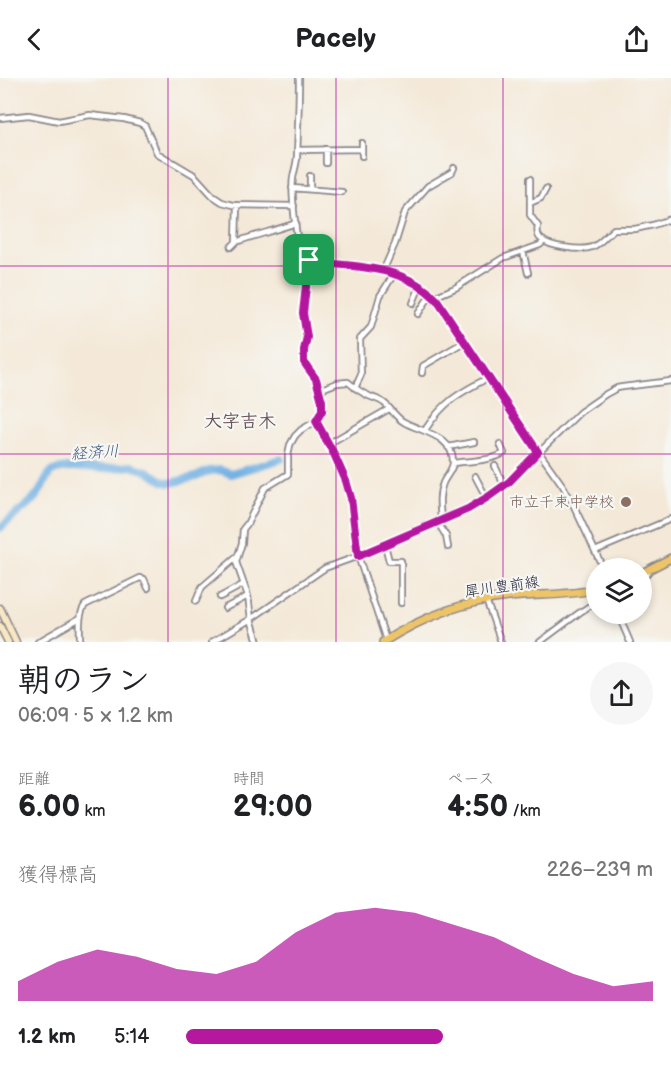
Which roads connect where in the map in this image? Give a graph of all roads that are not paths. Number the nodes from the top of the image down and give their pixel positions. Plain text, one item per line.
1 (299, 78) edge
2 (0, 118) edge
3 (362, 143) dead end
4 (326, 149) junction
5 (362, 149) junction
6 (297, 150) junction
7 (362, 156) dead end
8 (326, 163) dead end
9 (454, 168) dead end
10 (310, 176) dead end
11 (530, 179) dead end
12 (292, 188) junction
13 (310, 189) junction
14 (546, 189) dead end
15 (342, 192) dead end
16 (530, 203) junction
17 (237, 205) junction
18 (294, 206) junction
19 (671, 219) edge
20 (296, 223) junction
21 (236, 242) junction
22 (544, 242) junction
23 (231, 247) dead end
24 (523, 251) junction
25 (309, 260) junction
26 (383, 271) junction
27 (528, 273) dead end
28 (394, 274) junction
29 (420, 286) junction
30 (432, 296) junction
31 (413, 303) dead end
32 (418, 315) dead end
33 (464, 342) junction
34 (422, 372) dead end
35 (488, 378) junction
36 (671, 381) edge
37 (356, 388) junction
38 (319, 390) junction
39 (389, 409) junction
40 (316, 421) junction
41 (425, 430) junction
42 (474, 442) dead end
43 (328, 444) junction
44 (500, 444) dead end
45 (448, 447) junction
46 (538, 452) junction
47 (453, 463) junction
48 (495, 466) dead end
49 (475, 476) dead end
50 (504, 485) junction
51 (488, 497) junction
52 (671, 519) edge
53 (439, 520) junction
54 (385, 545) junction
55 (448, 548) dead end
56 (595, 551) junction
57 (358, 556) junction
58 (237, 557) junction
59 (598, 558) edge
60 (671, 558) edge
61 (652, 568) edge
62 (244, 584) junction
63 (148, 588) dead end
64 (586, 591) edge
65 (248, 596) junction
66 (219, 597) dead end
67 (486, 600) junction
68 (196, 601) dead end
69 (401, 603) dead end
70 (0, 608) edge
71 (586, 608) edge
72 (225, 609) dead end
73 (80, 618) junction
74 (250, 619) junction
75 (622, 624) edge
76 (0, 626) edge
77 (384, 641) edge
78 (8, 642) edge
79 (16, 642) edge
80 (38, 642) edge
81 (80, 642) edge
82 (212, 642) edge
83 (258, 642) edge
84 (501, 642) edge
85 (540, 642) edge
86 (630, 642) edge

1 - 6 street
2 - 17 street
3 - 5 street
4 - 5 street
4 - 6 street
4 - 8 street
5 - 7 street
6 - 12 street
9 - 26 street
10 - 13 street
11 - 16 street
12 - 13 street
12 - 18 street
13 - 15 street
14 - 16 street
16 - 22 street
17 - 18 street
17 - 21 street
18 - 20 street
19 - 22 street
20 - 21 street
20 - 25 street
21 - 23 street
22 - 24 street
24 - 27 street
24 - 30 street
25 - 26 street
25 - 38 street
26 - 28 street
28 - 29 street
28 - 37 street
29 - 30 street
29 - 31 street
30 - 32 street
30 - 33 street
33 - 34 street
33 - 35 street
35 - 41 street
35 - 46 street
36 - 46 street
37 - 38 street
37 - 39 street
38 - 40 street
39 - 41 street
39 - 43 street
40 - 43 street
40 - 58 street
41 - 45 street
42 - 45 street
43 - 57 street
44 - 47 street
45 - 47 street
46 - 50 street
46 - 56 street
47 - 53 street
48 - 50 street
49 - 51 street
50 - 51 street
51 - 53 street
52 - 56 street
53 - 54 street
53 - 55 street
54 - 57 street
54 - 69 street
56 - 59 street
57 - 74 street
57 - 77 street
58 - 62 street
58 - 68 street
60 - 61 main road
62 - 65 street
62 - 66 street
63 - 73 street
64 - 67 main road, 犀川豊前線
65 - 72 street
65 - 74 street
67 - 77 main road, 犀川豊前線
67 - 84 street
70 - 79 main road
71 - 85 street
73 - 80 street
73 - 81 street
74 - 82 street
74 - 83 street
75 - 86 street
76 - 78 main road

